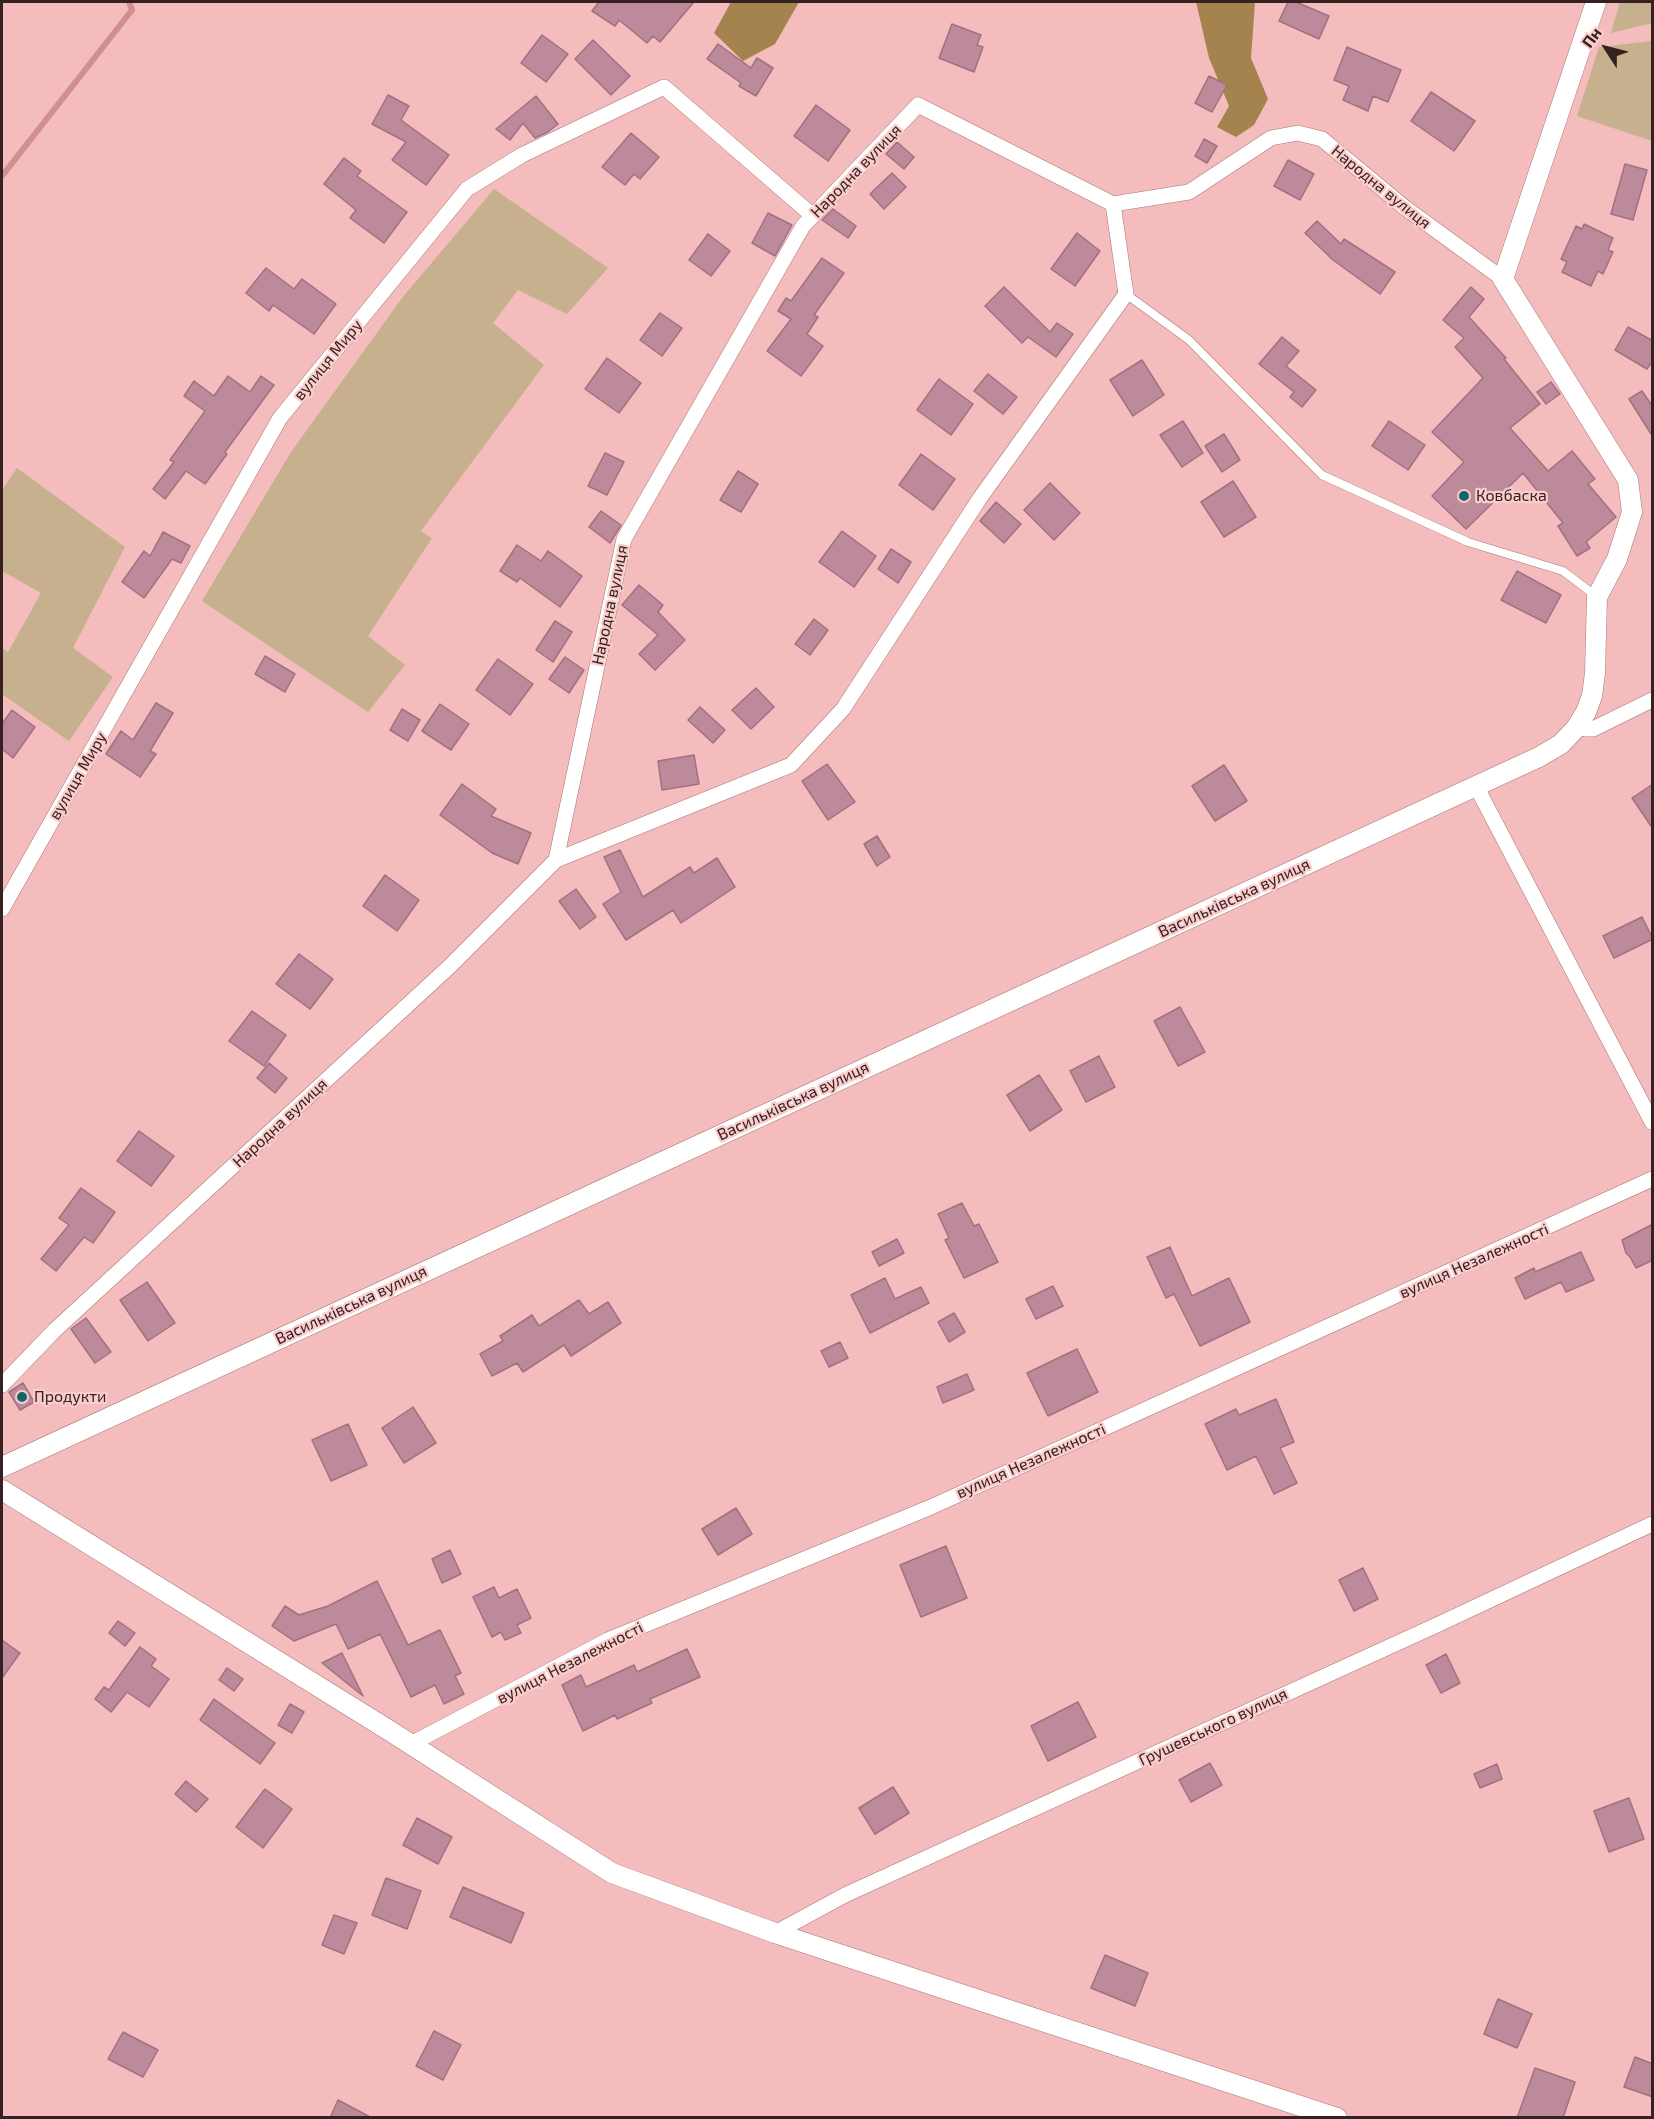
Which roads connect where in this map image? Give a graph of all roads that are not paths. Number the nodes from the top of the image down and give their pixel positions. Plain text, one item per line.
1 (1596, 2) edge
2 (1113, 204) junction
3 (813, 216) junction
4 (1503, 279) junction
5 (1126, 294) junction
6 (1597, 597) junction
7 (1653, 700) edge
8 (1577, 727) junction
9 (1476, 786) junction
10 (556, 860) junction
11 (2, 909) edge
12 (1653, 1122) edge
13 (1653, 1179) edge
14 (2, 1385) edge
15 (2, 1467) edge
16 (2, 1490) edge
17 (1653, 1524) edge
18 (411, 1744) junction
19 (775, 1933) junction
20 (1337, 2118) edge

1 - 4 street
2 - 3 street, Народна вулиця
2 - 4 street, Народна вулиця
2 - 5 street
3 - 10 street, Народна вулиця
3 - 11 street, вулиця Миру
4 - 6 street
5 - 6 lane
5 - 10 street, Народна вулиця
6 - 8 street
7 - 8 street
8 - 9 street, Васильківська вулиця
9 - 12 street
9 - 15 street, Васильківська вулиця
10 - 14 street, Народна вулиця
13 - 18 street, вулиця Незалежності
16 - 18 street
17 - 19 street, Грушевського вулиця
18 - 19 street
19 - 20 street

